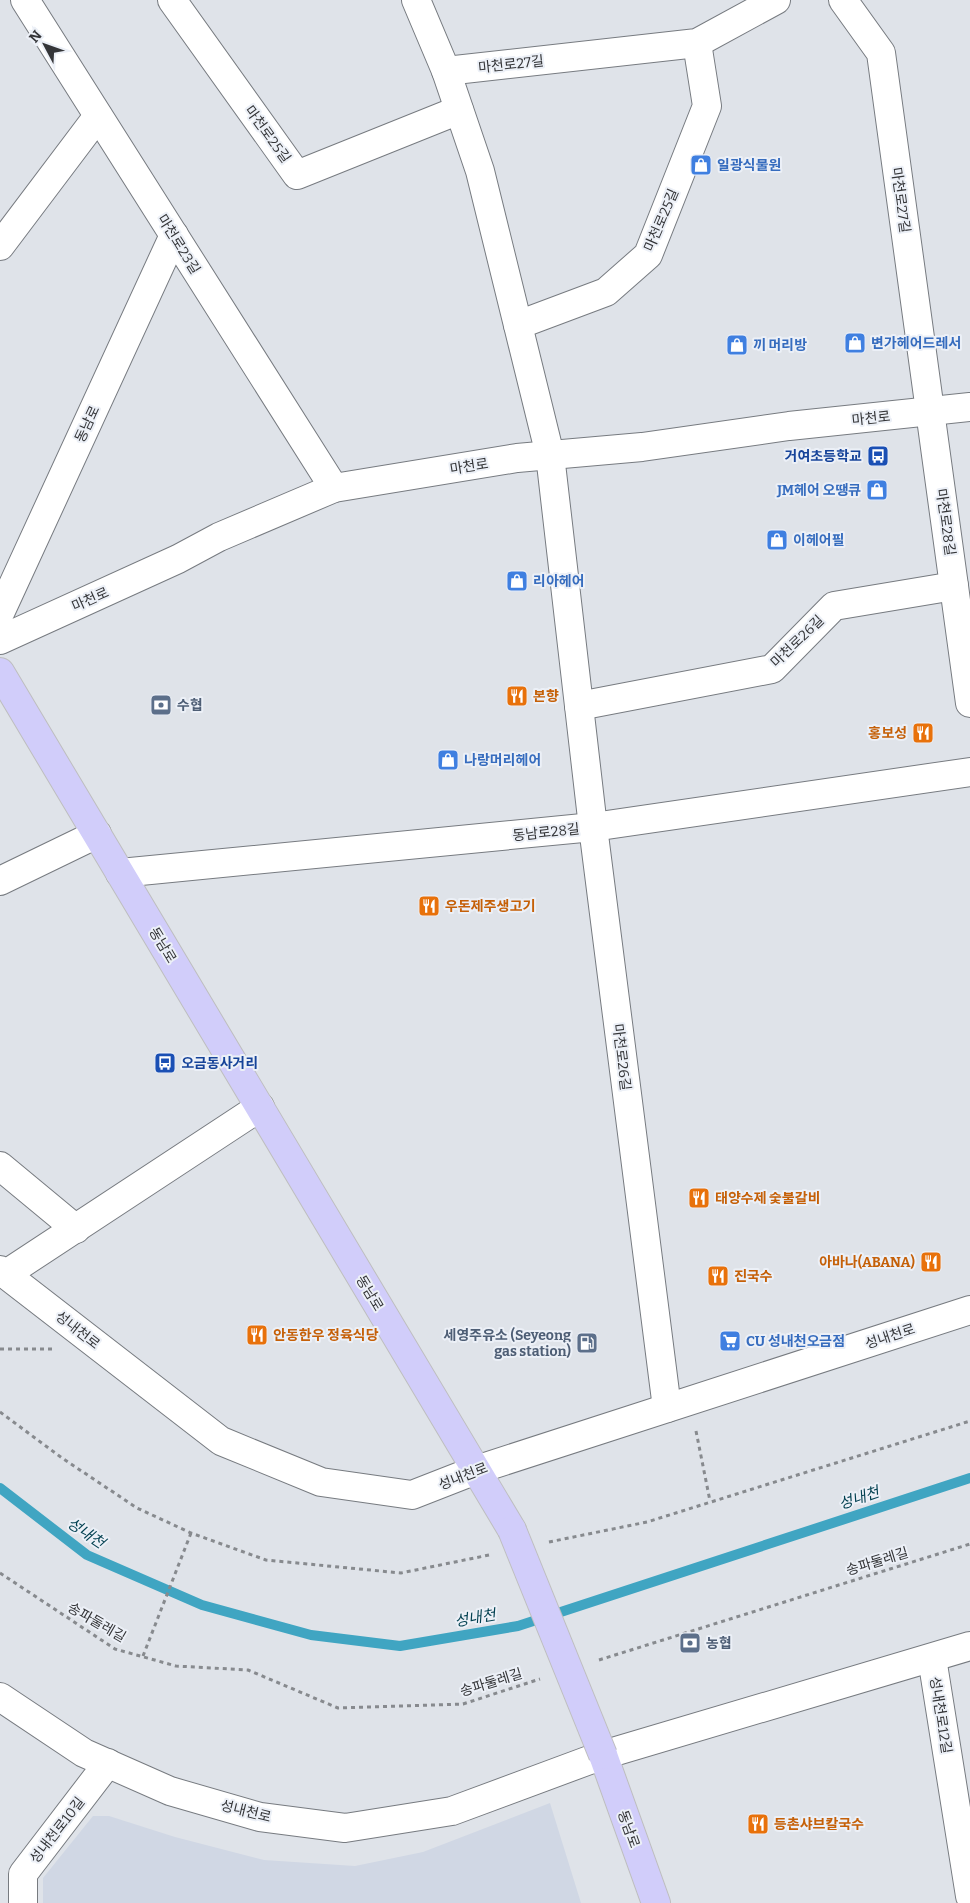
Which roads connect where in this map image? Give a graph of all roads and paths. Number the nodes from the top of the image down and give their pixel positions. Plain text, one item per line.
1 (25, 0) edge
2 (172, 0) edge
3 (416, 0) edge
4 (776, 0) edge
5 (843, 0) edge
6 (697, 43) junction
7 (446, 71) junction
8 (459, 110) junction
9 (98, 116) junction
10 (174, 235) junction
11 (0, 246) edge
12 (518, 325) junction
13 (970, 407) edge
14 (931, 412) junction
15 (550, 455) junction
16 (334, 488) junction
17 (954, 586) junction
18 (0, 614) edge
19 (965, 631) edge
20 (0, 640) edge
21 (0, 672) edge
22 (970, 703) edge
23 (579, 706) junction
24 (970, 772) edge
25 (593, 827) junction
26 (97, 834) junction
27 (120, 873) junction
28 (0, 881) edge
29 (260, 1107) junction
30 (0, 1166) edge
31 (76, 1229) junction
32 (3, 1272) edge
33 (970, 1310) edge
34 (679, 1405) junction
35 (476, 1470) junction
36 (710, 1501) dead end
37 (190, 1533) dead end
38 (970, 1544) edge
39 (0, 1573) edge
40 (970, 1646) edge
41 (143, 1656) junction
42 (932, 1658) junction
43 (595, 1662) dead end
44 (548, 1677) dead end
45 (0, 1697) edge
46 (603, 1755) junction
47 (108, 1763) junction
48 (960, 1769) edge
49 (970, 1896) edge
50 (23, 1903) edge
51 (656, 1903) edge

1 - 9 street, 마천로23길
2 - 8 street, 마천로25길
3 - 7 street
4 - 6 street, 마천로27길
5 - 14 street, 마천로27길
6 - 7 street, 마천로27길
6 - 12 street, 마천로25길
7 - 8 street
8 - 12 street
9 - 10 street, 마천로23길
9 - 11 street
10 - 16 street, 마천로23길
10 - 18 street, 동남로
12 - 15 street
13 - 14 street, 마천로
14 - 15 street, 마천로
14 - 17 street, 마천로28길
15 - 16 street, 마천로
15 - 23 street, 마천로26길
16 - 20 street, 마천로
17 - 19 street, 마천로28길
17 - 23 street, 마천로26길
19 - 22 street, 마천로28길
21 - 26 main road, 동남로
23 - 25 street, 마천로26길
24 - 25 street, 동남로28길
25 - 27 street, 동남로28길
25 - 34 street, 마천로26길
26 - 27 main road, 동남로
26 - 28 street
27 - 29 main road, 동남로
29 - 31 street
29 - 35 main road, 동남로
30 - 31 street
31 - 32 street
32 - 35 street, 성내천로
33 - 34 street, 성내천로
34 - 35 street, 성내천로
34 - 36 path
35 - 46 main road, 동남로, bridge
37 - 41 path
38 - 43 path, 송파둘레길
39 - 41 path, 송파둘레길
40 - 42 street, 성내천로
41 - 44 path, 송파둘레길
42 - 46 street, 성내천로
42 - 48 street, 성내천로12길
45 - 47 street, 성내천로
46 - 47 street, 성내천로
46 - 51 main road, 동남로
47 - 50 street, 성내천로10길
48 - 49 street, 성내천로12길

